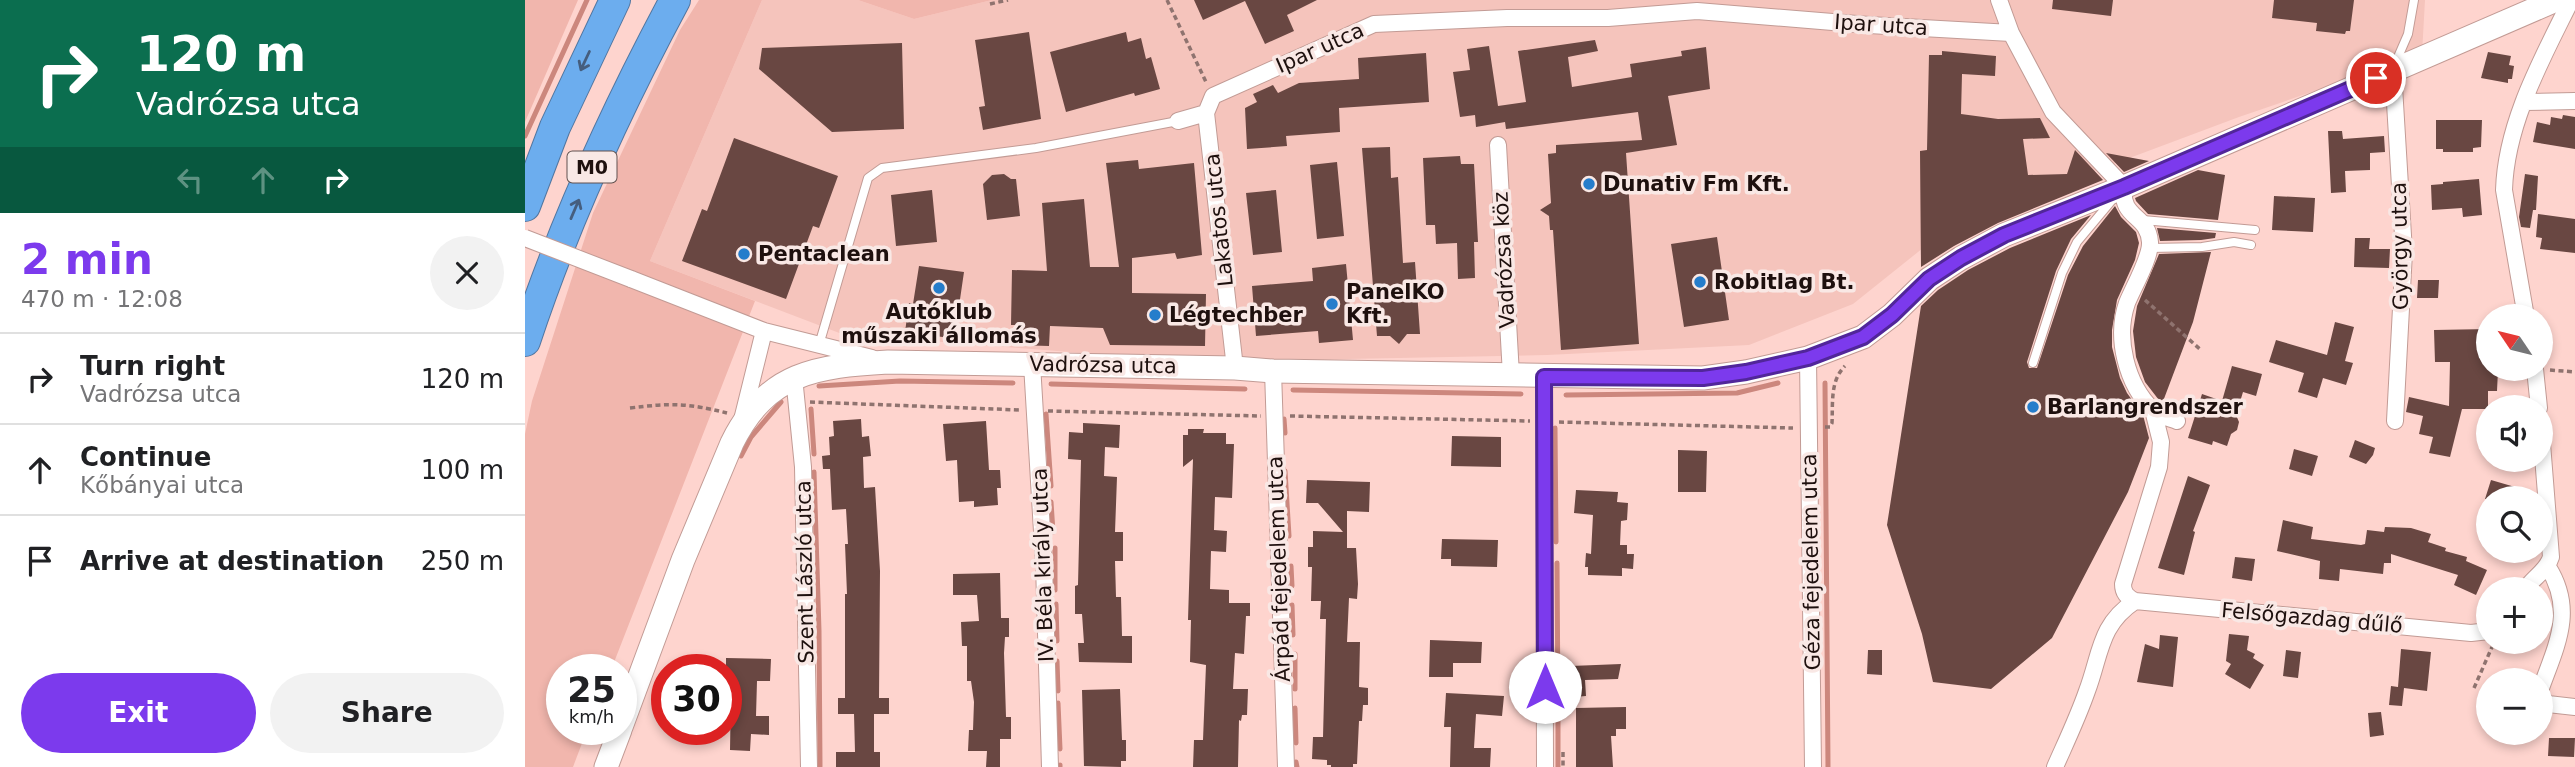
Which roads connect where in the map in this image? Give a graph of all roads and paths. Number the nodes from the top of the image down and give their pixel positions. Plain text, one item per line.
1 (615, 0) edge
2 (675, 0) edge
3 (1008, 0) edge
4 (1167, 0) edge
5 (1999, 0) edge
6 (2414, 0) edge
7 (2556, 0) edge
8 (2571, 0) edge
9 (990, 4) dead end
10 (2523, 7) edge
11 (2011, 33) junction
12 (2393, 70) junction
13 (1213, 96) junction
14 (2575, 101) edge
15 (2524, 102) junction
16 (1206, 113) junction
17 (1178, 121) joint
18 (1498, 145) dead end
19 (2124, 187) junction
20 (525, 206) edge
21 (2140, 220) junction
22 (2255, 230) dead end
23 (525, 238) edge
24 (2251, 245) dead end
25 (2150, 248) junction
26 (2132, 290) junction
27 (2524, 304) edge
28 (735, 319) junction
29 (764, 331) junction
30 (525, 341) edge
31 (819, 345) junction
32 (2202, 351) dead end
33 (757, 358) junction
34 (1808, 358) junction
35 (888, 362) junction
36 (2033, 363) dead end
37 (1032, 364) junction
38 (1235, 368) junction
39 (2553, 370) edge
40 (1273, 371) junction
41 (2575, 372) edge
42 (1511, 375) junction
43 (794, 377) junction
44 (1544, 377) junction
45 (630, 408) dead end
46 (2153, 410) junction
47 (742, 421) junction
48 (2177, 421) dead end
49 (2396, 421) dead end
50 (2545, 472) edge
51 (2548, 567) junction
52 (2535, 577) edge
53 (2135, 601) junction
54 (2476, 632) edge
55 (2490, 654) edge
56 (2548, 668) edge
57 (637, 685) edge
58 (2474, 688) dead end
59 (2553, 705) edge
60 (2575, 707) edge
61 (614, 745) edge
62 (606, 767) edge
63 (809, 767) edge
64 (1050, 767) edge
65 (1286, 767) edge
66 (1545, 767) edge
67 (1813, 767) edge
68 (2055, 767) edge

1 -> 20 highway, M0
30 -> 2 highway, M0
3 - 9 path
4 - 13 path
5 - 11 street
6 - 12 lane
7 - 10 street, Vadrózsa utca
8 - 15 street
10 - 12 street, Vadrózsa utca
11 - 13 street, Ipar utca
11 - 19 street
12 - 19 street, Vadrózsa utca
12 - 49 street, György utca
13 - 16 street
14 - 15 street
15 - 27 street
16 - 17 street
16 - 38 street, Lakatos utca
17 - 31 lane
18 - 42 street, Vadrózsa köz
19 - 21 street
19 - 34 street, Vadrózsa utca
19 - 36 lane
21 - 22 lane
21 - 25 street
23 - 28 street, bridge
24 - 25 lane
25 - 26 street
26 - 32 path
26 - 46 street
28 - 29 street
28 - 33 street
29 - 31 street
29 - 33 street
31 - 35 street
33 - 47 street
34 - 44 street, Vadrózsa utca
34 - 67 street, Géza fejedelem utca
35 - 37 street, Vadrózsa utca
35 - 43 street, Vadrózsa utca
37 - 38 street, Vadrózsa utca
37 - 64 street, IV. Béla király utca
38 - 40 street, Vadrózsa utca
39 - 41 path
40 - 42 street, Vadrózsa utca
40 - 65 street, Árpád fejedelem utca
42 - 44 street, Vadrózsa utca
43 - 47 street, Vadrózsa utca
43 - 63 street, Szent László utca
44 - 66 street
45 - 47 path
46 - 48 street
46 - 53 street
47 - 57 street, Vadrózsa utca
50 - 51 street
51 - 52 street
51 - 56 street
53 - 54 street, Felsőgazdag dűlő
53 - 68 street
55 - 58 path
59 - 60 street
61 - 62 street, Vadrózsa utca

